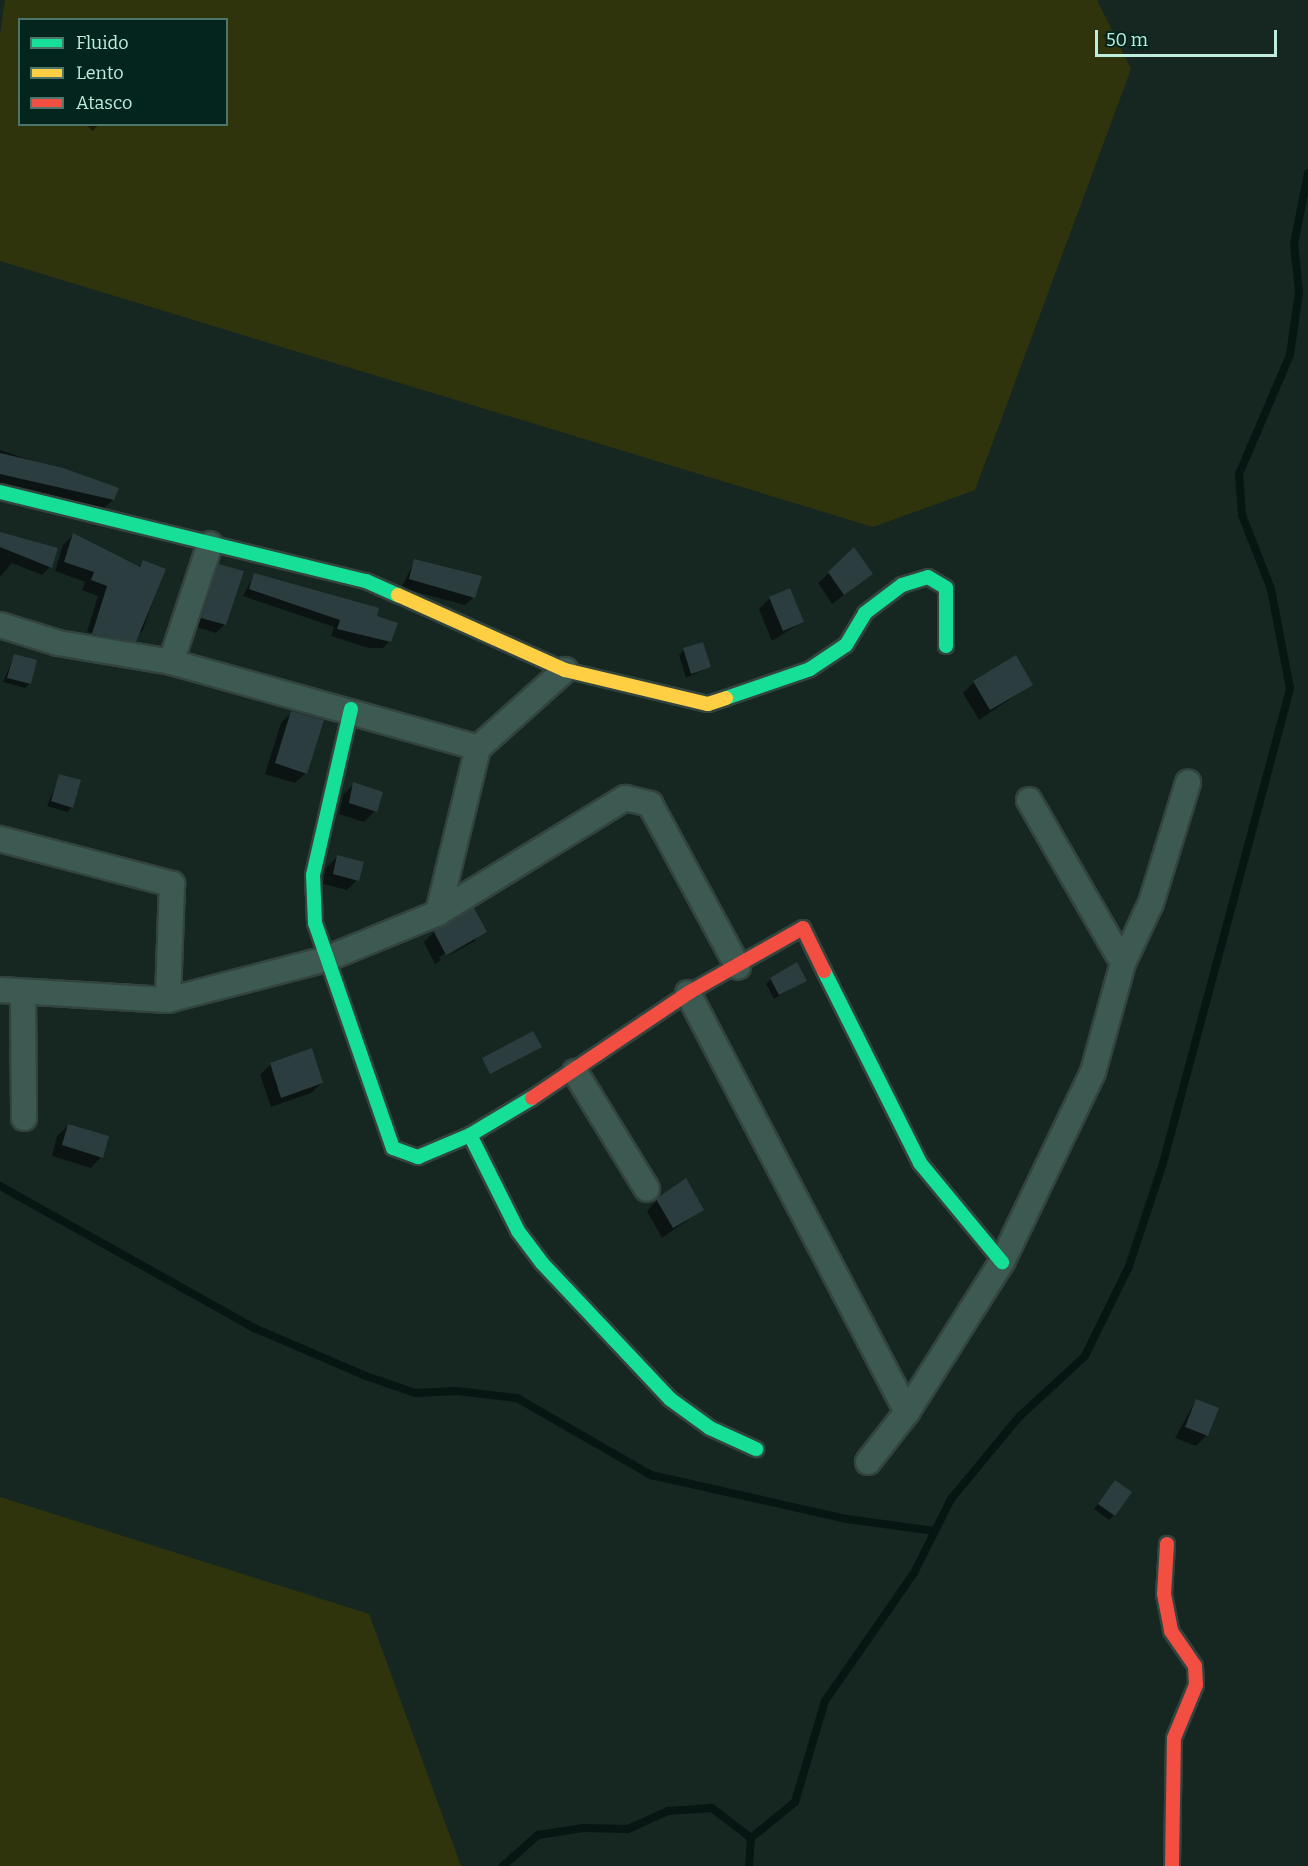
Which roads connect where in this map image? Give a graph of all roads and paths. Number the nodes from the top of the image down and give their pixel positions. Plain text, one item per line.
1 (0, 492) edge
2 (210, 544) junction
3 (0, 625) edge
4 (946, 646) dead end
5 (171, 662) junction
6 (565, 670) junction
7 (351, 709) junction
8 (478, 748) junction
9 (1188, 783) dead end
10 (1029, 800) dead end
11 (0, 839) edge
12 (438, 913) junction
13 (326, 959) junction
14 (1123, 963) junction
15 (738, 967) junction
16 (11, 992) edge
17 (688, 993) junction
18 (168, 1000) junction
19 (575, 1072) junction
20 (24, 1118) dead end
21 (470, 1135) junction
22 (647, 1189) dead end
23 (1002, 1262) junction
24 (907, 1412) junction
25 (756, 1449) dead end
26 (868, 1462) dead end
27 (1167, 1544) dead end
28 (1172, 1866) edge

1 - 2 street
2 - 5 street
2 - 6 street
3 - 5 street
4 - 6 street
5 - 7 street
6 - 8 street
7 - 8 street
7 - 13 street
8 - 12 street
9 - 14 street
10 - 14 street
11 - 18 street
12 - 13 street
12 - 15 street
13 - 18 street
13 - 21 street
14 - 23 street
15 - 17 street
15 - 23 street
16 - 18 street
16 - 20 street
17 - 19 street
17 - 24 street
19 - 21 street
19 - 22 street
21 - 25 street
23 - 24 street
24 - 26 street
27 - 28 street

